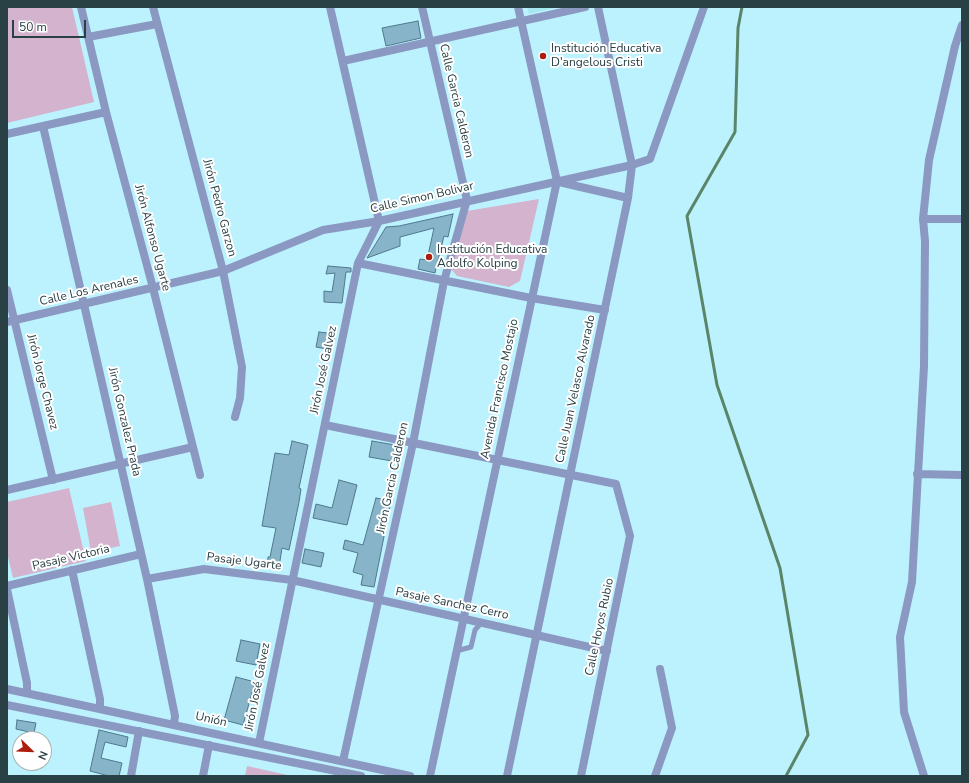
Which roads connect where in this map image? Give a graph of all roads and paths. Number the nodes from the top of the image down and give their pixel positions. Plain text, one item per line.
1 (81, 7) edge
2 (153, 7) edge
3 (330, 7) edge
4 (422, 7) edge
5 (518, 7) edge
6 (585, 7) edge
7 (598, 7) edge
8 (704, 7) edge
9 (521, 21) junction
10 (157, 24) junction
11 (962, 26) edge
12 (88, 37) junction
13 (430, 42) junction
14 (343, 61) junction
15 (106, 112) junction
16 (43, 126) junction
17 (7, 134) edge
18 (632, 165) junction
19 (557, 181) junction
20 (628, 198) junction
21 (467, 200) junction
22 (962, 219) edge
23 (923, 220) junction
24 (379, 221) junction
25 (358, 263) junction
26 (223, 272) junction
27 (444, 281) junction
28 (153, 288) junction
29 (7, 290) edge
30 (531, 298) junction
31 (85, 304) junction
32 (604, 310) junction
33 (11, 321) edge
34 (235, 417) dead end
35 (325, 425) junction
36 (413, 443) junction
37 (193, 447) junction
38 (497, 460) junction
39 (121, 464) junction
40 (570, 474) junction
41 (917, 474) junction
42 (962, 474) edge
43 (200, 475) dead end
44 (53, 480) junction
45 (7, 490) edge
46 (141, 554) junction
47 (72, 570) junction
48 (147, 579) junction
49 (292, 580) junction
50 (7, 586) edge
51 (7, 589) edge
52 (378, 601) junction
53 (463, 619) junction
54 (481, 623) junction
55 (537, 635) junction
56 (607, 650) junction
57 (456, 651) junction
58 (660, 669) dead end
59 (7, 689) edge
60 (27, 693) junction
61 (7, 705) edge
62 (100, 708) junction
63 (174, 724) junction
64 (139, 731) junction
65 (259, 743) junction
66 (209, 745) junction
67 (343, 761) junction
68 (131, 776) edge
69 (203, 776) edge
70 (361, 776) edge
71 (410, 776) edge
72 (430, 776) edge
73 (507, 776) edge
74 (581, 776) edge
75 (655, 776) edge
76 (924, 776) edge

1 - 12 street, Jirón Alfonso Ugarte
2 - 10 street, Jirón Pedro Garzon
3 - 14 street
4 - 13 street, Calle Garcia Calderon
5 - 9 street, Avenida Francisco Mostajo
6 - 9 street
7 - 18 street, Calle Juan Velasco Alvarado
8 - 18 street, Calle Simon Bolivar
9 - 13 street
9 - 19 street, Avenida Francisco Mostajo
10 - 12 street
10 - 26 street, Jirón Pedro Garzon
11 - 23 street
12 - 15 street, Jirón Alfonso Ugarte
13 - 14 street
13 - 21 street, Calle Garcia Calderon
14 - 24 street
15 - 16 street
15 - 28 street, Jirón Alfonso Ugarte
16 - 17 street
16 - 31 street, Jirón Gonzalez Prada
18 - 19 street, Calle Simon Bolivar
18 - 20 street, Calle Juan Velasco Alvarado
19 - 20 street
19 - 21 street, Calle Simon Bolivar
19 - 30 street, Avenida Francisco Mostajo
20 - 32 street, Calle Juan Velasco Alvarado
21 - 24 street, Calle Simon Bolivar
21 - 27 street, Jirón Garcia Calderon
22 - 23 street
23 - 41 street
24 - 25 street, Jirón José Galvez
24 - 26 street, Calle Simon Bolivar
25 - 27 street
25 - 35 street, Jirón José Galvez
26 - 28 street, Calle Los Arenales
26 - 34 street, Jirón Pedro Garzon
27 - 30 street
27 - 36 street, Jirón Garcia Calderon
28 - 31 street, Calle Los Arenales
28 - 37 street, Jirón Alfonso Ugarte
29 - 33 street, Jirón Jorge Chavez
30 - 32 street
30 - 38 street, Avenida Francisco Mostajo
31 - 33 street, Calle Los Arenales
31 - 39 street, Jirón Gonzalez Prada
32 - 40 street, Calle Juan Velasco Alvarado
33 - 44 street, Jirón Jorge Chavez
35 - 36 street
35 - 49 street, Jirón José Galvez
36 - 38 street
36 - 52 street, Jirón Garcia Calderon
37 - 39 street
37 - 43 street, Jirón Alfonso Ugarte
38 - 40 street
38 - 53 street, Avenida Francisco Mostajo
39 - 44 street
39 - 46 street, Jirón Gonzalez Prada
40 - 55 street, Calle Juan Velasco Alvarado
40 - 56 street, Calle Hoyos Rubio
41 - 42 street
41 - 76 street
44 - 45 street
46 - 47 street, Pasaje Victoria
46 - 48 street, Jirón Gonzalez Prada
47 - 50 street, Pasaje Victoria
47 - 62 street
48 - 49 street, Pasaje Ugarte
48 - 63 street, Jirón Gonzalez Prada
49 - 52 street, Pasaje Sanchez Cerro
49 - 65 street, Jirón José Galvez
51 - 60 street
52 - 53 street, Pasaje Sanchez Cerro
52 - 67 street, Jirón Garcia Calderon
53 - 54 street, Pasaje Sanchez Cerro
53 - 57 street, Avenida Francisco Mostajo
54 - 55 street, Pasaje Sanchez Cerro
54 - 57 lane
55 - 56 street, Pasaje Sanchez Cerro
55 - 73 street, Calle Juan Velasco Alvarado
56 - 74 street, Calle Hoyos Rubio
57 - 72 street, Avenida Francisco Mostajo
58 - 75 street
59 - 60 street, Unión
60 - 62 street, Unión
61 - 64 street, Unión
62 - 63 street, Unión
63 - 65 street, Unión
64 - 66 street, Unión
64 - 68 street
65 - 67 street, Unión
66 - 69 street
66 - 70 street, Unión
67 - 71 street, Unión

